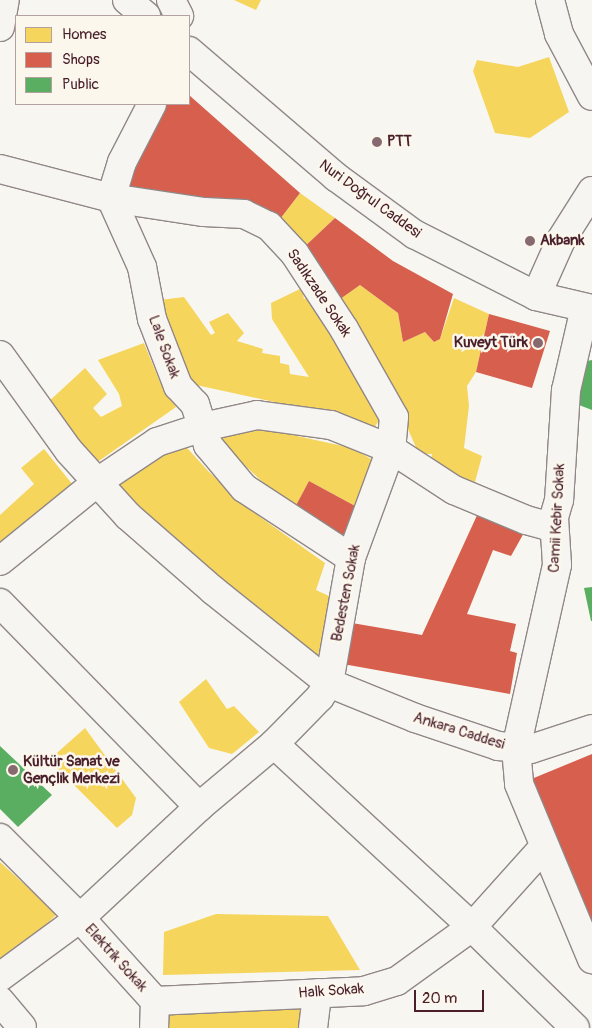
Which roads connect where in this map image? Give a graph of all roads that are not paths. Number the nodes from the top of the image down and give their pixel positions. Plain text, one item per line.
1 (5, 0) edge
2 (126, 0) edge
3 (171, 0) edge
4 (550, 0) edge
5 (145, 15) edge
6 (178, 15) edge
7 (0, 25) edge
8 (192, 54) edge
9 (592, 96) edge
10 (151, 105) edge
11 (0, 169) edge
12 (592, 191) edge
13 (111, 198) junction
14 (536, 296) junction
15 (587, 311) edge
16 (0, 355) edge
17 (203, 427) junction
18 (391, 449) junction
19 (96, 483) junction
20 (554, 518) junction
21 (350, 558) junction
22 (0, 562) edge
23 (0, 603) edge
24 (329, 683) junction
25 (592, 729) edge
26 (274, 744) junction
27 (516, 748) junction
28 (199, 807) junction
29 (0, 838) edge
30 (544, 847) junction
31 (80, 918) junction
32 (472, 927) junction
33 (590, 950) edge
34 (0, 976) edge
35 (317, 993) junction
36 (0, 1001) edge
37 (155, 1001) junction
38 (22, 1027) dead end
39 (154, 1028) edge
40 (314, 1028) edge
41 (575, 1028) edge

1 - 7 street
2 - 5 street
3 - 6 street
4 - 9 street
8 - 14 street, Nuri Doğrul Caddesi
10 - 13 street
11 - 13 street, Sadıkzade Sokak
12 - 14 street
13 - 17 street, Lale Sokak
13 - 18 street, Sadıkzade Sokak
14 - 15 street, Nuri Doğrul Caddesi
15 - 20 street, Camii Kebir Sokak
16 - 19 street, Ankara Caddesi
17 - 18 street
17 - 19 street
17 - 21 street, Lale Sokak
18 - 20 street
18 - 21 street, Bedesten Sokak
19 - 22 street
19 - 24 street, Ankara Caddesi
20 - 27 street, Camii Kebir Sokak
21 - 24 street, Bedesten Sokak
23 - 28 street
24 - 26 street
24 - 27 street, Ankara Caddesi
25 - 27 street, Ankara Caddesi
26 - 28 street
26 - 32 street
27 - 30 street, Camii Kebir Sokak
28 - 31 street
29 - 31 street, Elektrik Sokak
30 - 32 street, Halk Sokak
30 - 33 street, Camii Kebir Sokak
31 - 34 street
31 - 37 street, Elektrik Sokak
32 - 35 street, Halk Sokak
32 - 41 street
35 - 37 street, Halk Sokak
35 - 40 street
36 - 38 street
37 - 39 street, Elektrik Sokak

